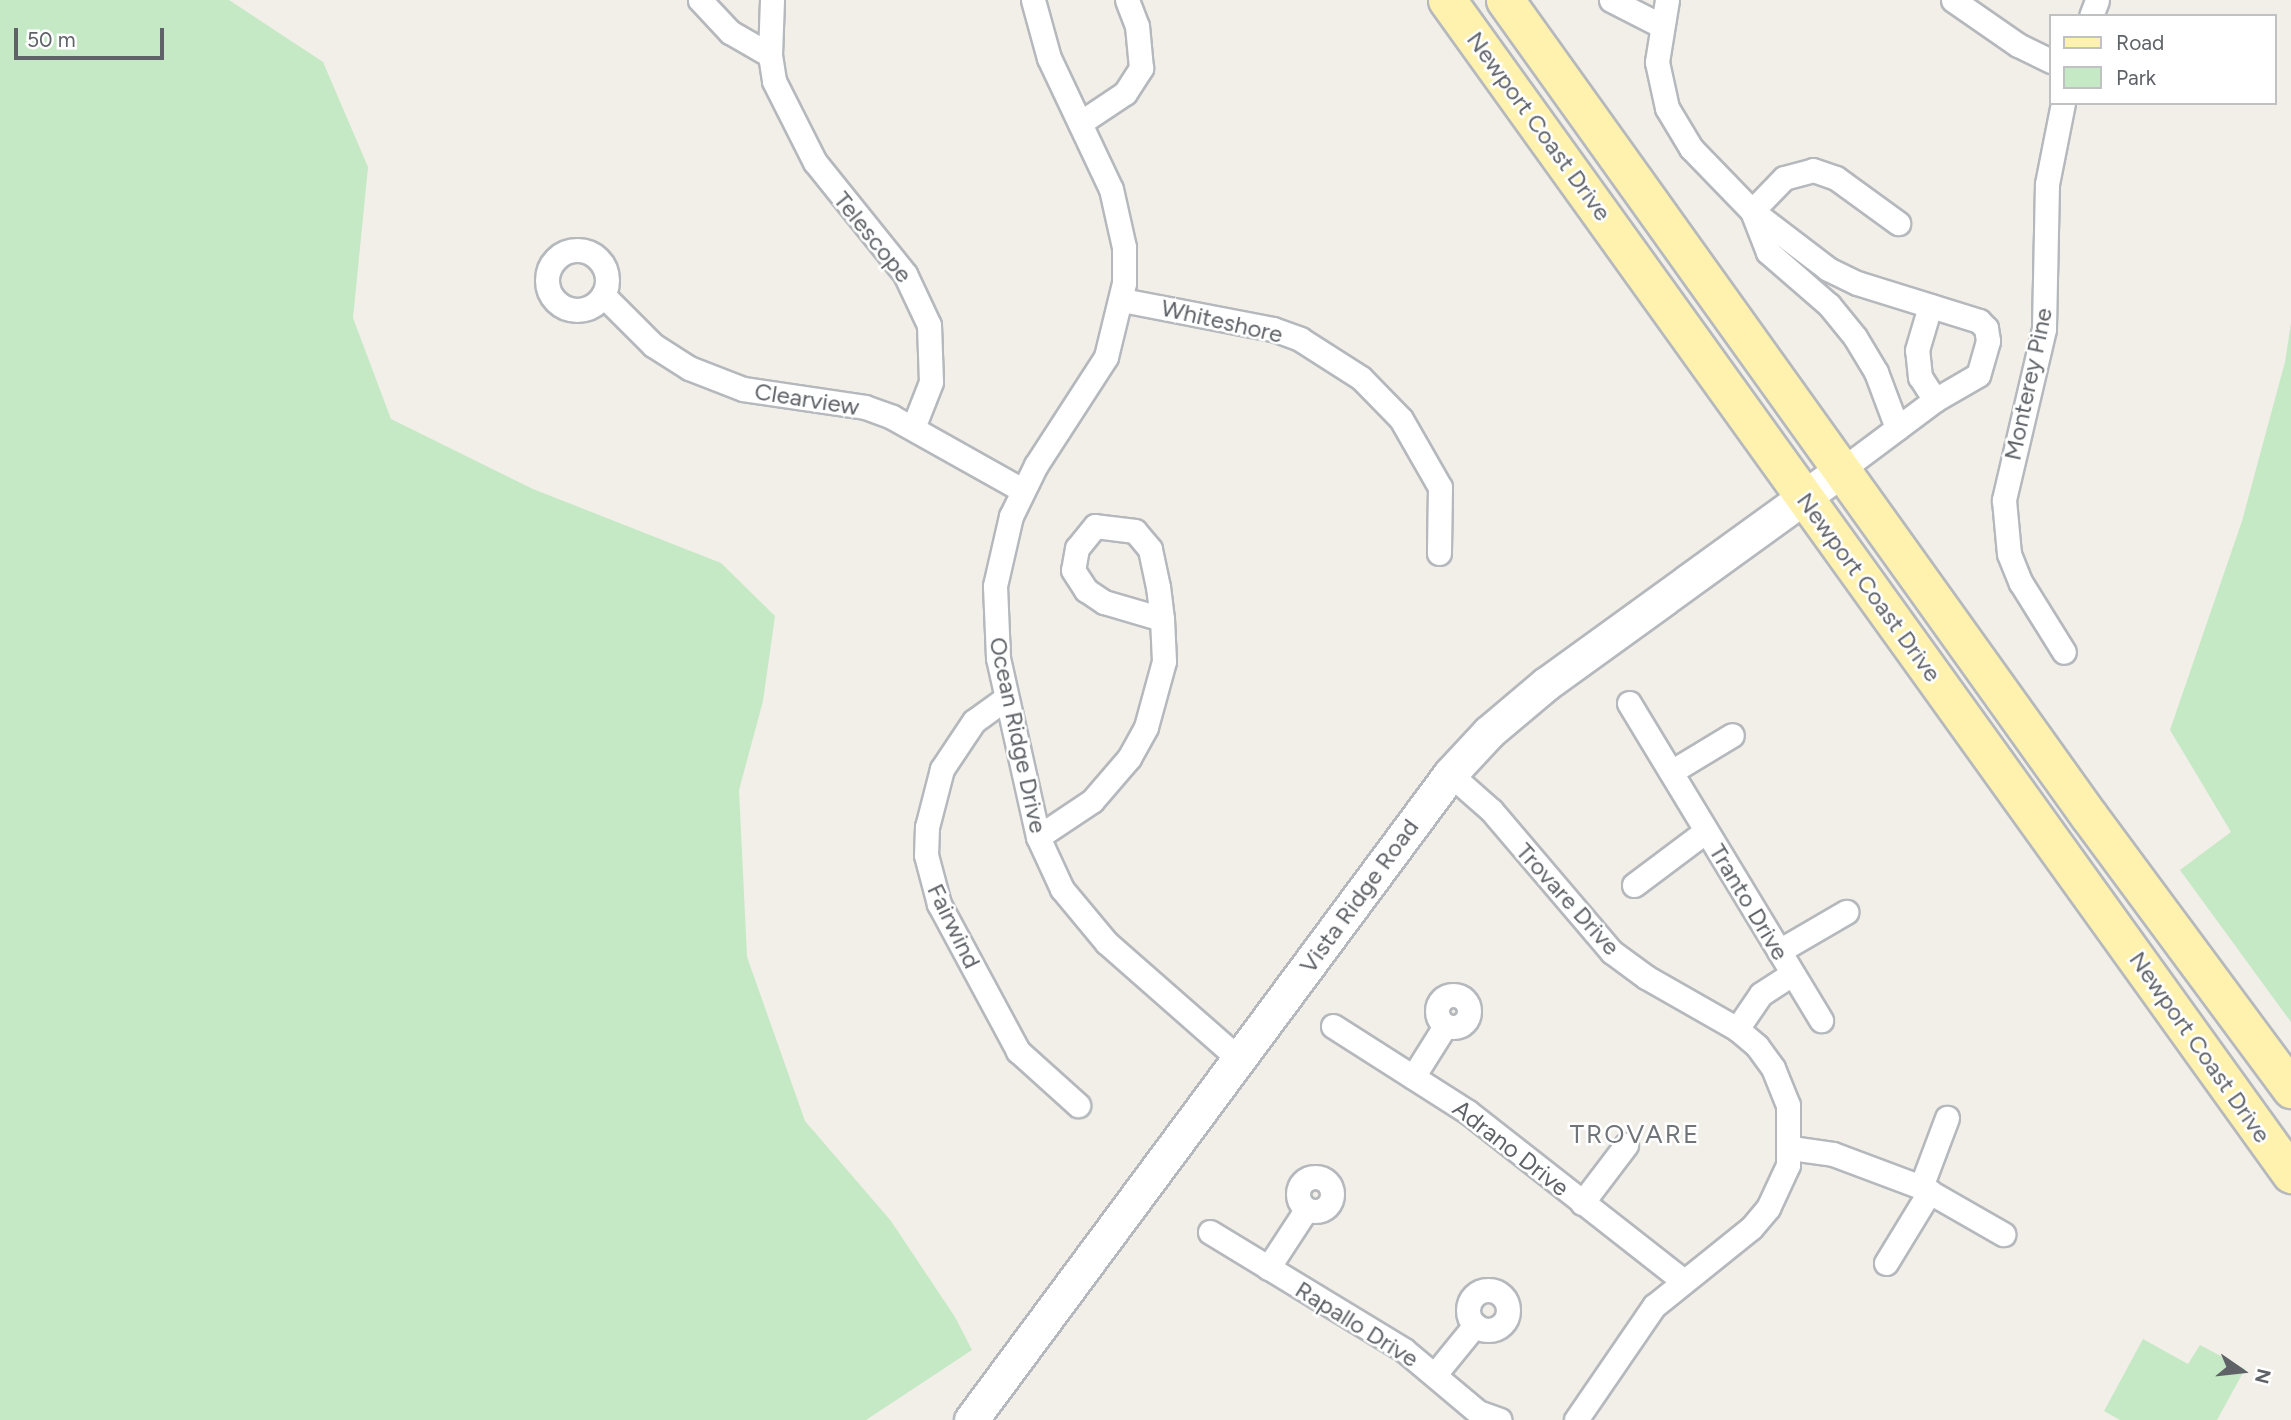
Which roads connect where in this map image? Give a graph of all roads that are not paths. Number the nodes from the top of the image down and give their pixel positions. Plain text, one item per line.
1 (700, 0) edge
2 (772, 0) edge
3 (1033, 0) edge
4 (1127, 0) edge
5 (1447, 0) edge
6 (1504, 0) edge
7 (1611, 0) edge
8 (1667, 0) edge
9 (1953, 0) edge
10 (1660, 25) junction
11 (769, 55) junction
12 (2050, 61) edge
13 (2063, 105) edge
14 (1080, 123) junction
15 (1752, 211) junction
16 (1898, 223) dead end
17 (603, 295) dead end
18 (1122, 300) junction
19 (1930, 306) junction
20 (1936, 400) junction
21 (913, 428) junction
22 (1896, 428) junction
23 (1843, 468) junction
24 (1022, 490) junction
25 (1805, 497) junction
26 (1439, 552) dead end
27 (1162, 619) junction
28 (2064, 652) dead end
29 (1006, 698) junction
30 (1629, 703) dead end
31 (1732, 735) dead end
32 (1671, 772) junction
33 (1450, 774) junction
34 (1706, 831) junction
35 (1038, 837) junction
36 (1634, 885) dead end
37 (1846, 912) dead end
38 (1779, 951) junction
39 (1792, 974) junction
40 (1821, 1020) dead end
41 (1333, 1026) dead end
42 (1445, 1026) dead end
43 (1737, 1029) junction
44 (1239, 1059) junction
45 (1413, 1077) junction
46 (2291, 1089) edge
47 (1079, 1105) dead end
48 (1947, 1118) dead end
49 (1626, 1145) dead end
50 (1791, 1148) junction
51 (2291, 1174) edge
52 (1925, 1189) junction
53 (1582, 1203) junction
54 (1306, 1210) dead end
55 (1210, 1232) dead end
56 (2003, 1234) dead end
57 (1886, 1263) dead end
58 (1268, 1268) junction
59 (1682, 1280) junction
60 (1475, 1325) dead end
61 (1436, 1373) junction
62 (971, 1420) edge
63 (1500, 1420) edge
64 (1576, 1420) edge

1 - 11 street
2 - 11 street, Telescope
3 - 14 street, Ocean Ridge Drive
4 - 14 street
5 - 25 main road, Newport Coast Drive
6 - 23 main road, Newport Coast Drive
7 - 10 street
8 - 10 street
9 - 12 street
10 - 15 street
11 - 21 street, Telescope
13 - 28 street, Monterey Pine
14 - 18 street, Ocean Ridge Drive
15 - 16 street
15 - 19 street
15 - 22 street
17 - 21 street, Clearview
18 - 24 street, Ocean Ridge Drive
18 - 26 street, Whiteshore
19 - 20 street
19 - 20 street
20 - 22 street
21 - 24 street, Clearview
22 - 23 street
23 - 25 street, Vista Ridge Road
23 - 46 main road, Newport Coast Drive
24 - 29 street, Ocean Ridge Drive
25 - 33 street, Vista Ridge Road
25 - 51 main road, Newport Coast Drive
27 - 27 street
27 - 35 street
29 - 35 street, Ocean Ridge Drive
29 - 47 street, Fairwind
30 - 32 street, Tranto Drive
31 - 32 street
32 - 34 street, Tranto Drive
33 - 43 street, Trovare Drive
33 - 44 street, Vista Ridge Road
34 - 36 street, Tranto Drive
34 - 38 street, Tranto Drive
35 - 44 street, Ocean Ridge Drive
37 - 38 street
38 - 39 street, Tranto Drive
39 - 40 street, Tranto Drive
39 - 43 street, Tranto Drive
41 - 45 street, Adrano Drive
42 - 45 street
43 - 50 street, Trovare Drive
44 - 62 street, Vista Ridge Road
45 - 53 street, Adrano Drive
48 - 52 street
49 - 53 street
50 - 52 street
50 - 59 street
52 - 56 street
52 - 57 street
53 - 59 street, Adrano Drive
54 - 58 street
55 - 58 street, Rapallo Drive
58 - 61 street, Rapallo Drive
59 - 64 street
60 - 61 street
61 - 63 street, Rapallo Drive

